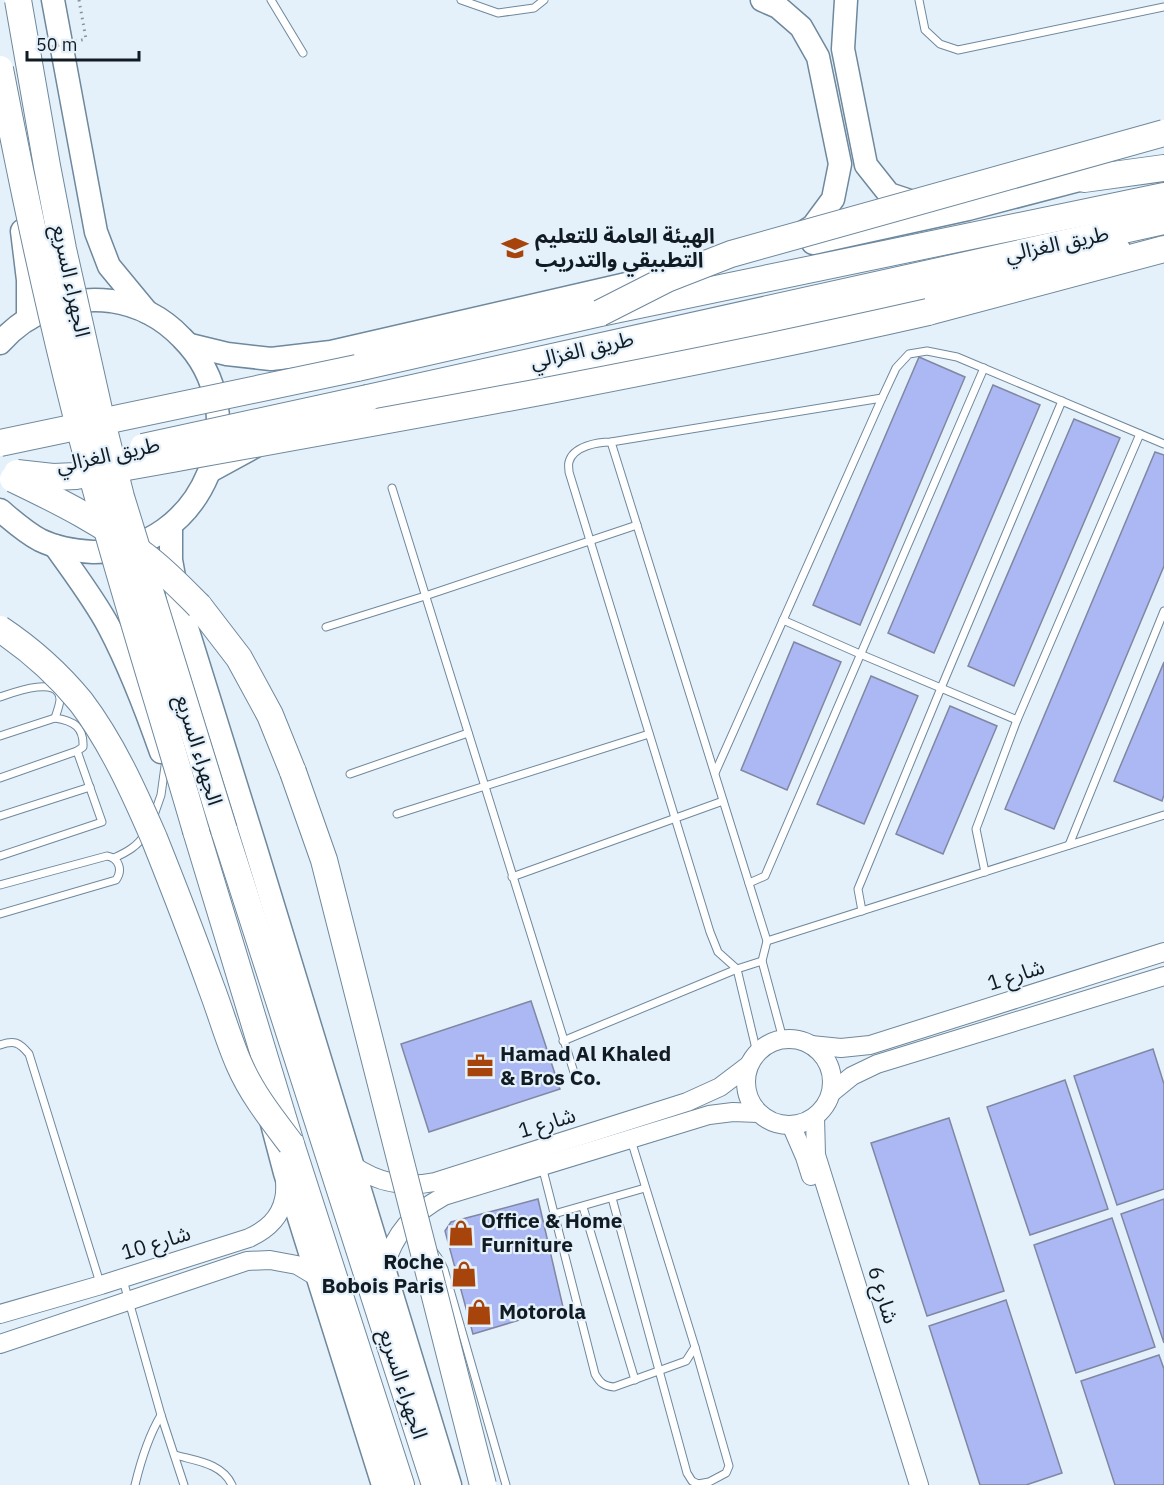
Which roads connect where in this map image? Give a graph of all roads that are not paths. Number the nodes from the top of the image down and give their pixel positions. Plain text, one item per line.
1 (18, 0) edge
2 (53, 0) edge
3 (272, 0) edge
4 (461, 0) edge
5 (544, 0) edge
6 (762, 0) edge
7 (846, 0) edge
8 (919, 0) edge
9 (1164, 7) edge
10 (303, 53) dead end
11 (0, 69) edge
12 (0, 114) edge
13 (1164, 132) edge
14 (1164, 158) edge
15 (1164, 168) edge
16 (1084, 179) junction
17 (1164, 196) edge
18 (968, 209) junction
19 (1164, 221) edge
20 (1164, 233) edge
21 (1096, 235) junction
22 (1164, 240) edge
23 (1164, 249) edge
24 (772, 251) junction
25 (147, 312) junction
26 (600, 313) junction
27 (28, 319) junction
28 (0, 343) edge
29 (189, 345) junction
30 (984, 368) junction
31 (882, 398) junction
32 (1062, 401) junction
33 (1140, 434) junction
34 (611, 442) junction
35 (0, 443) edge
36 (1164, 444) edge
37 (210, 471) junction
38 (6, 475) edge
39 (392, 488) dead end
40 (0, 510) edge
41 (171, 525) junction
42 (637, 525) junction
43 (590, 540) junction
44 (56, 546) junction
45 (425, 596) junction
46 (1164, 611) edge
47 (783, 620) junction
48 (326, 627) dead end
49 (0, 629) edge
50 (860, 654) junction
51 (941, 688) junction
52 (0, 697) edge
53 (55, 718) junction
54 (1017, 720) junction
55 (468, 733) junction
56 (650, 734) junction
57 (0, 736) edge
58 (77, 751) junction
59 (165, 766) junction
60 (715, 773) junction
61 (350, 774) dead end
62 (0, 778) edge
63 (90, 787) junction
64 (484, 787) junction
65 (723, 801) junction
66 (398, 814) dead end
67 (1164, 815) edge
68 (0, 816) edge
69 (675, 818) junction
70 (1069, 845) junction
71 (0, 855) edge
72 (114, 858) junction
73 (985, 872) junction
74 (512, 877) junction
75 (749, 883) junction
76 (0, 885) edge
77 (862, 911) junction
78 (0, 914) edge
79 (767, 941) junction
80 (1164, 952) edge
81 (762, 961) junction
82 (736, 969) junction
83 (1164, 976) edge
84 (783, 1039) junction
85 (563, 1041) junction
86 (0, 1045) edge
87 (811, 1045) junction
88 (753, 1059) junction
89 (577, 1082) dead end
90 (831, 1093) junction
91 (758, 1113) junction
92 (815, 1117) junction
93 (792, 1127) junction
94 (628, 1130) junction
95 (291, 1144) junction
96 (539, 1158) junction
97 (352, 1165) junction
98 (285, 1173) junction
99 (645, 1188) junction
100 (612, 1198) junction
101 (583, 1207) junction
102 (554, 1214) junction
103 (414, 1242) dead end
104 (384, 1268) junction
105 (317, 1276) junction
106 (122, 1277) junction
107 (101, 1285) junction
108 (129, 1300) junction
109 (0, 1314) edge
110 (459, 1323) junction
111 (439, 1337) dead end
112 (0, 1344) edge
113 (695, 1347) junction
114 (658, 1371) junction
115 (635, 1380) junction
116 (161, 1414) junction
117 (175, 1455) junction
118 (135, 1485) edge
119 (184, 1485) edge
120 (232, 1485) edge
121 (383, 1485) edge
122 (400, 1485) edge
123 (435, 1485) edge
124 (450, 1485) edge
125 (483, 1485) edge
126 (506, 1485) edge
127 (906, 1485) edge
128 (919, 1485) edge

1 - 123 highway, الجهراء السريع, bridge
2 - 25 main road, الجهراء السريع
3 - 10 lane
4 - 5 lane
6 - 24 main road
7 - 18 main road
8 - 9 lane
11 - 95 highway, الجهراء السريع, bridge
12 - 27 main road, الجهراء السريع
13 - 26 highway, bridge
14 - 16 main road
15 - 16 highway
16 - 18 main road
17 - 26 highway, طريق الغزالي, bridge
18 - 24 main road
19 - 21 highway, طريق الغزالي
20 - 21 highway
21 - 38 highway, طريق الغزالي, bridge
22 - 37 main road, طريق الغزالي
23 - 38 highway, bridge
24 - 29 main road
25 - 27 main road
25 - 29 main road
26 - 35 highway, طريق الغزالي, bridge
27 - 28 main road
29 - 37 main road
30 - 31 lane
30 - 32 lane
30 - 50 lane
31 - 34 lane
31 - 47 lane
32 - 33 lane
32 - 51 lane
33 - 36 lane
33 - 54 lane
34 - 42 lane
34 - 43 lane
37 - 41 main road
38 - 125 highway, bridge
39 - 45 lane
40 - 44 main road
41 - 44 main road
41 - 97 main road, الجهراء السريع
42 - 43 lane
42 - 60 lane
43 - 45 lane
43 - 56 lane
44 - 59 main road, الجهراء السريع
45 - 48 lane
45 - 55 lane
46 - 70 lane
47 - 50 lane
47 - 60 lane
49 - 95 highway, bridge
50 - 51 lane
50 - 75 lane
51 - 54 lane
51 - 77 lane
52 - 53 lane
53 - 57 lane
53 - 58 lane
54 - 73 lane
55 - 61 lane
55 - 64 lane
56 - 64 lane
56 - 69 lane
58 - 62 lane
58 - 63 lane
59 - 72 lane
59 - 98 main road, الجهراء السريع
60 - 65 lane
63 - 68 lane
63 - 71 lane
64 - 66 lane
64 - 74 lane
65 - 69 lane
65 - 75 lane
67 - 70 lane
69 - 74 lane
69 - 82 lane
70 - 73 lane
72 - 76 lane
72 - 78 lane
73 - 77 lane
74 - 85 lane
75 - 79 lane
77 - 79 lane
79 - 81 lane
80 - 87 street, شارع 1
81 - 82 lane
81 - 84 lane
82 - 85 lane
82 - 88 lane
83 - 90 street, شارع 1
84 - 87 street
84 - 88 street
85 - 89 lane
86 - 107 lane
87 - 90 street
88 - 91 street
88 - 94 street, شارع 1
90 - 92 street
91 - 93 street
91 - 94 street, شارع 1
92 - 93 street
92 - 128 street, شارع 6
93 - 127 street, شارع 6
94 - 96 street, شارع 1
94 - 99 lane
95 - 122 highway, الجهراء السريع
96 - 97 street, شارع 1
96 - 102 lane
96 - 104 street, شارع 1
97 - 104 main road, الجهراء السريع
98 - 105 main road, الجهراء السريع
98 - 106 street, شارع 10
99 - 100 lane
99 - 113 lane
100 - 101 lane
100 - 114 lane
101 - 102 lane
101 - 115 lane
102 - 115 lane
103 - 110 lane
104 - 124 main road, الجهراء السريع
105 - 108 street
105 - 121 main road, الجهراء السريع
106 - 107 street, شارع 10
106 - 108 lane
107 - 109 street, شارع 10
108 - 112 street
108 - 116 lane
110 - 111 lane
110 - 126 lane
113 - 114 lane
113 - 114 lane
114 - 115 lane
116 - 117 lane
116 - 118 lane
117 - 119 lane
117 - 120 lane

